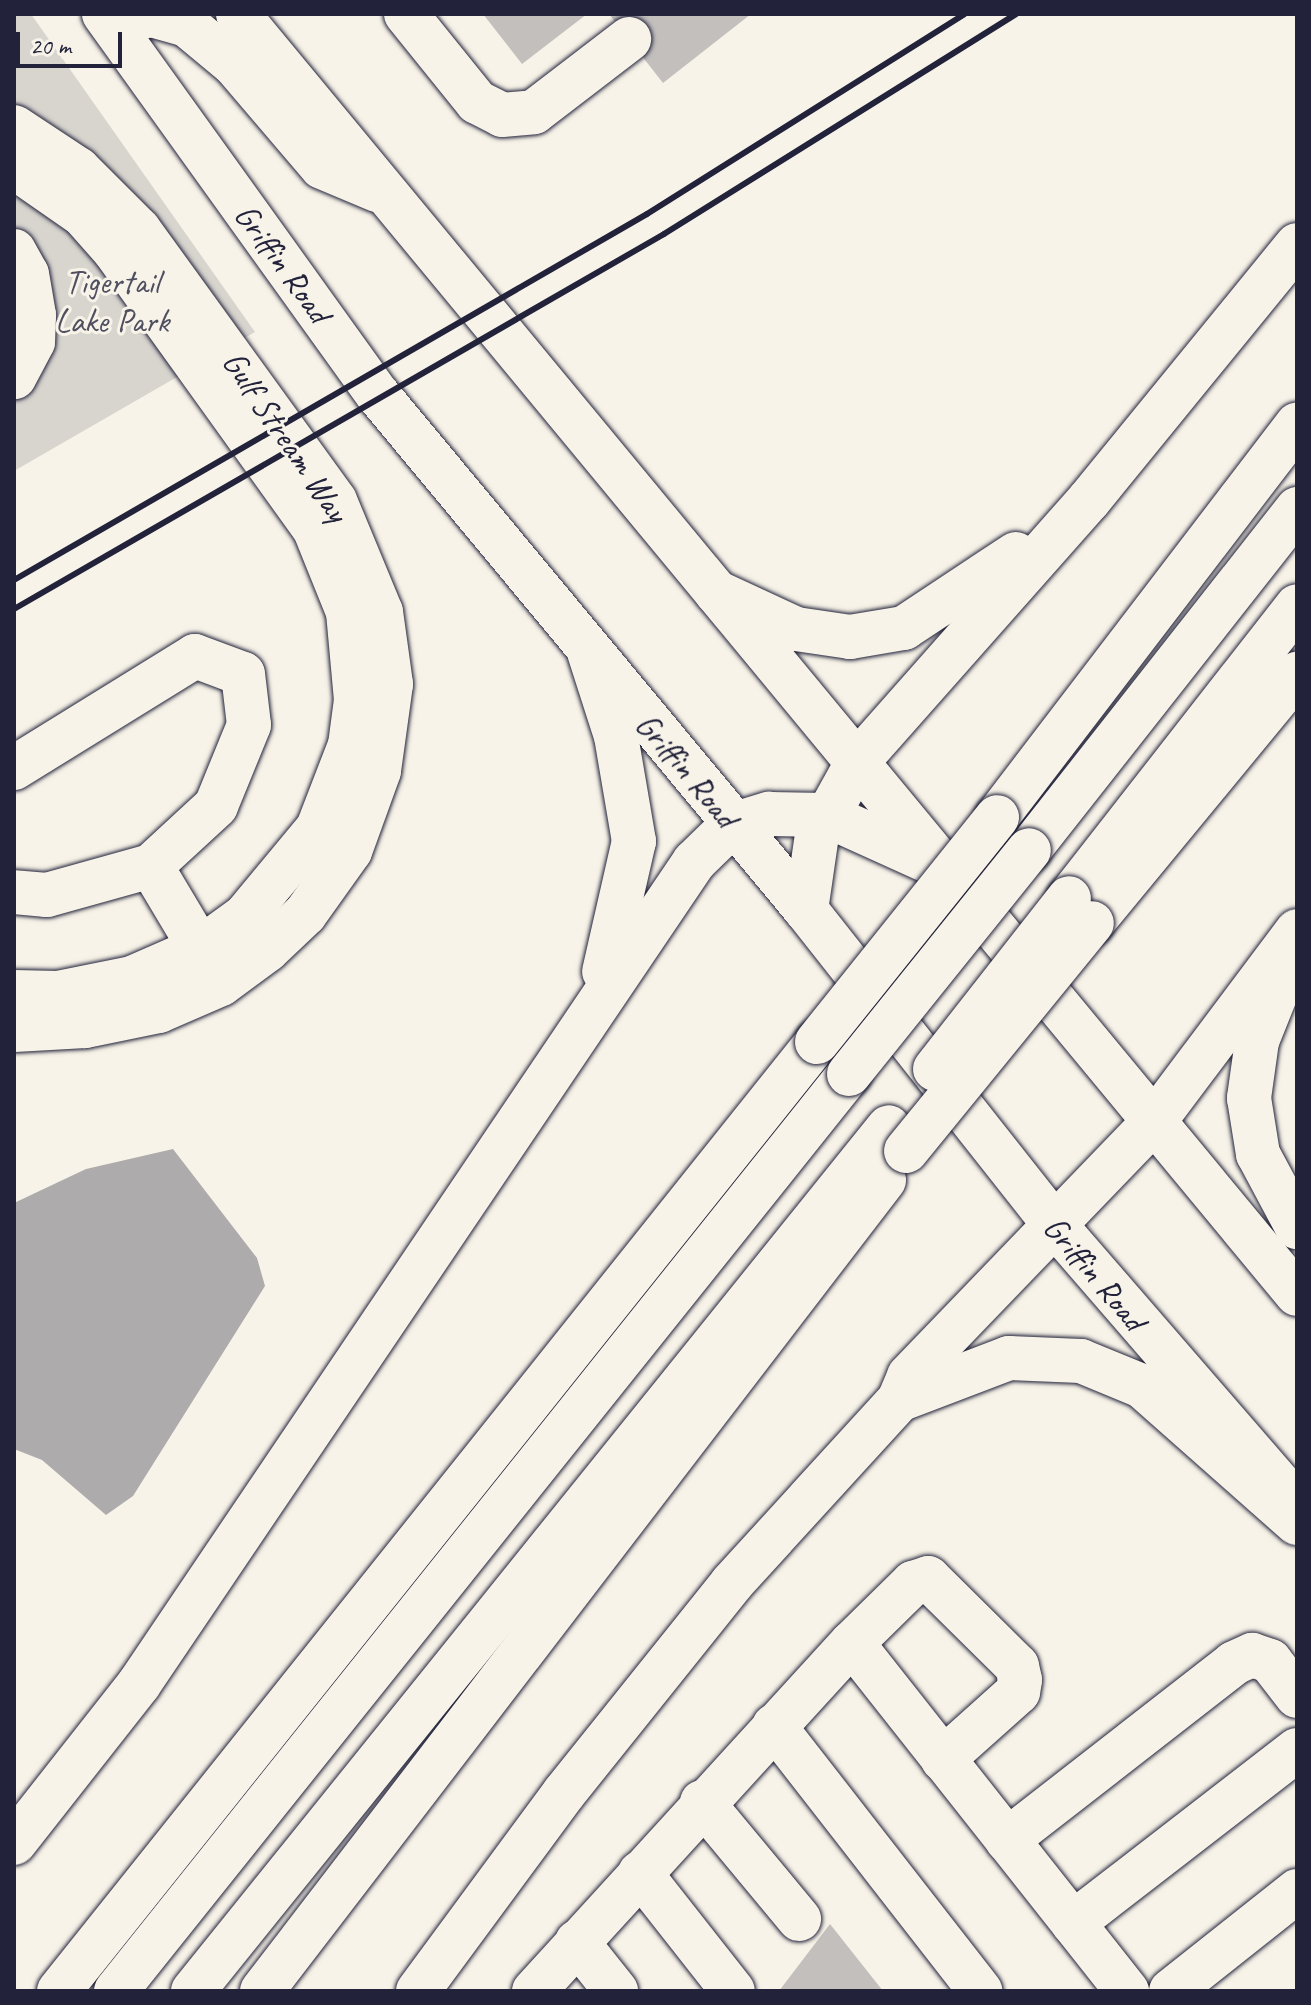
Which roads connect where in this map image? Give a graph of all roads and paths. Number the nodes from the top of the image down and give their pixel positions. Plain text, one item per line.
1 (238, 14) edge
2 (406, 14) edge
3 (108, 19) edge
4 (629, 39) dead end
5 (14, 127) edge
6 (14, 167) edge
7 (384, 193) junction
8 (1297, 245) edge
9 (14, 251) edge
10 (24, 321) edge
11 (14, 377) edge
12 (1297, 425) edge
13 (1089, 500) junction
14 (1297, 509) edge
15 (716, 592) junction
16 (1297, 606) edge
17 (589, 652) junction
18 (1297, 674) edge
19 (858, 761) junction
20 (14, 768) edge
21 (826, 815) junction
22 (732, 825) junction
23 (151, 866) junction
24 (948, 870) junction
25 (14, 892) edge
26 (806, 910) junction
27 (1080, 910) junction
28 (1294, 935) edge
29 (211, 966) junction
30 (14, 992) edge
31 (591, 1012) junction
32 (14, 1030) edge
33 (1156, 1119) junction
34 (897, 1139) junction
35 (1055, 1225) junction
36 (1297, 1227) edge
37 (1297, 1294) edge
38 (899, 1400) junction
39 (1297, 1504) edge
40 (1297, 1523) edge
41 (852, 1643) junction
42 (1297, 1696) edge
43 (774, 1726) junction
44 (1297, 1750) edge
45 (943, 1759) junction
46 (702, 1802) junction
47 (1007, 1840) junction
48 (14, 1843) edge
49 (640, 1873) junction
50 (1297, 1891) edge
51 (799, 1919) dead end
52 (1073, 1923) junction
53 (577, 1942) junction
54 (59, 1991) edge
55 (116, 1991) edge
56 (193, 1991) edge
57 (262, 1991) edge
58 (418, 1991) edge
59 (534, 1991) edge
60 (616, 1991) edge
61 (733, 1991) edge
62 (980, 1991) edge
63 (1127, 1991) edge
64 (1171, 1991) edge

1 - 7 main road
2 - 4 main road
3 - 7 main road
3 - 17 main road, Griffin Road
5 - 29 main road, Gulf Stream Way
6 - 29 main road, Gulf Stream Way
7 - 15 main road
8 - 13 main road
9 - 10 main road
10 - 11 main road
12 - 54 main road, bridge
13 - 15 main road
13 - 19 main road
14 - 55 main road, bridge
15 - 19 main road
16 - 27 main road
17 - 22 main road, Griffin Road
17 - 31 main road
18 - 27 main road
19 - 21 main road
19 - 24 main road
20 - 23 main road
21 - 22 main road
21 - 24 main road
21 - 26 main road
22 - 26 main road, Griffin Road
22 - 31 main road
23 - 25 main road
23 - 29 main road
24 - 33 main road
26 - 35 main road, Griffin Road
27 - 34 main road, bridge
28 - 33 main road
28 - 36 main road
29 - 30 main road, Gulf Stream Way
29 - 32 main road, Gulf Stream Way
31 - 48 main road
33 - 35 main road
33 - 37 main road
34 - 56 main road
34 - 57 main road
35 - 38 main road
35 - 39 main road, Griffin Road
38 - 40 main road
38 - 58 main road
41 - 43 main road
41 - 45 main road
41 - 45 main road
42 - 47 main road
43 - 46 main road
43 - 62 main road
44 - 52 main road
45 - 47 main road
46 - 49 main road
46 - 51 main road
47 - 52 main road
49 - 53 main road
49 - 61 main road
50 - 64 main road
52 - 63 main road
53 - 59 main road
53 - 60 main road

